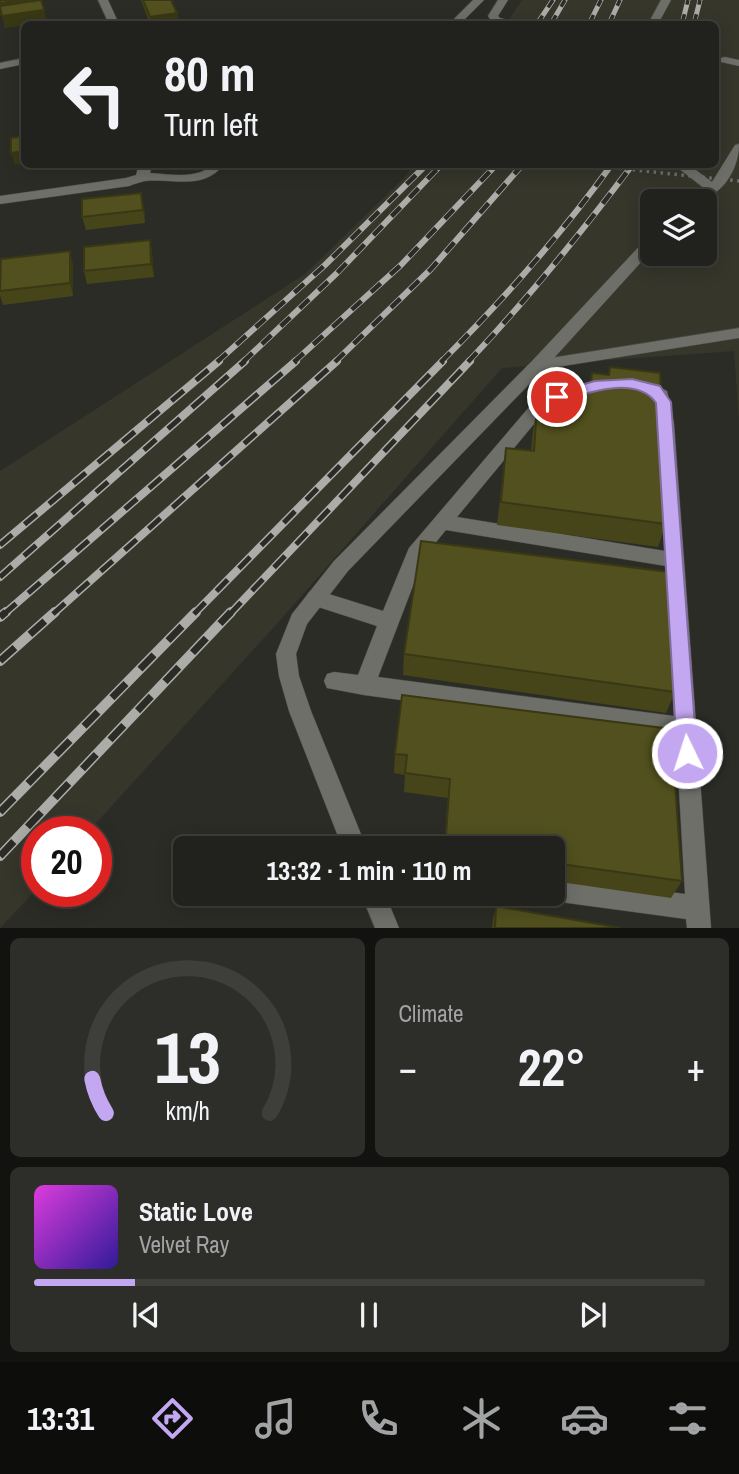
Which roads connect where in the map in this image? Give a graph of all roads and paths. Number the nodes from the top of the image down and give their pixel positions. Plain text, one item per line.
1 (103, 0) edge
2 (479, 0) edge
3 (503, 0) edge
4 (666, 0) edge
5 (113, 21) edge
6 (457, 21) edge
7 (500, 21) edge
8 (655, 21) edge
9 (725, 60) dead end
10 (21, 62) edge
11 (739, 63) edge
12 (0, 66) edge
13 (739, 148) edge
14 (216, 168) edge
15 (616, 168) edge
16 (685, 168) edge
17 (144, 171) edge
18 (739, 181) edge
19 (714, 189) joint
20 (0, 200) edge
21 (640, 254) edge
22 (739, 333) edge
23 (538, 365) junction
24 (621, 384) edge
25 (595, 386) edge
26 (442, 522) junction
27 (675, 560) junction
28 (316, 598) junction
29 (389, 621) junction
30 (334, 681) dead end
31 (364, 686) junction
32 (686, 728) junction
33 (350, 836) edge
34 (565, 891) edge
35 (378, 906) edge
36 (698, 918) edge
37 (387, 928) edge

1 - 5 street
2 - 6 street
3 - 7 street
4 - 8 street
9 - 11 street
10 - 12 street
13 - 19 street
14 - 17 street
15 - 18 path, bridge
16 - 19 street
17 - 20 street
21 - 23 street
22 - 23 street
23 - 28 street
24 - 27 street
25 - 26 street
26 - 27 street
26 - 29 street
27 - 32 street
28 - 29 street
28 - 33 street
29 - 31 street
30 - 31 street
31 - 32 street
32 - 36 street
34 - 36 street
35 - 37 street

